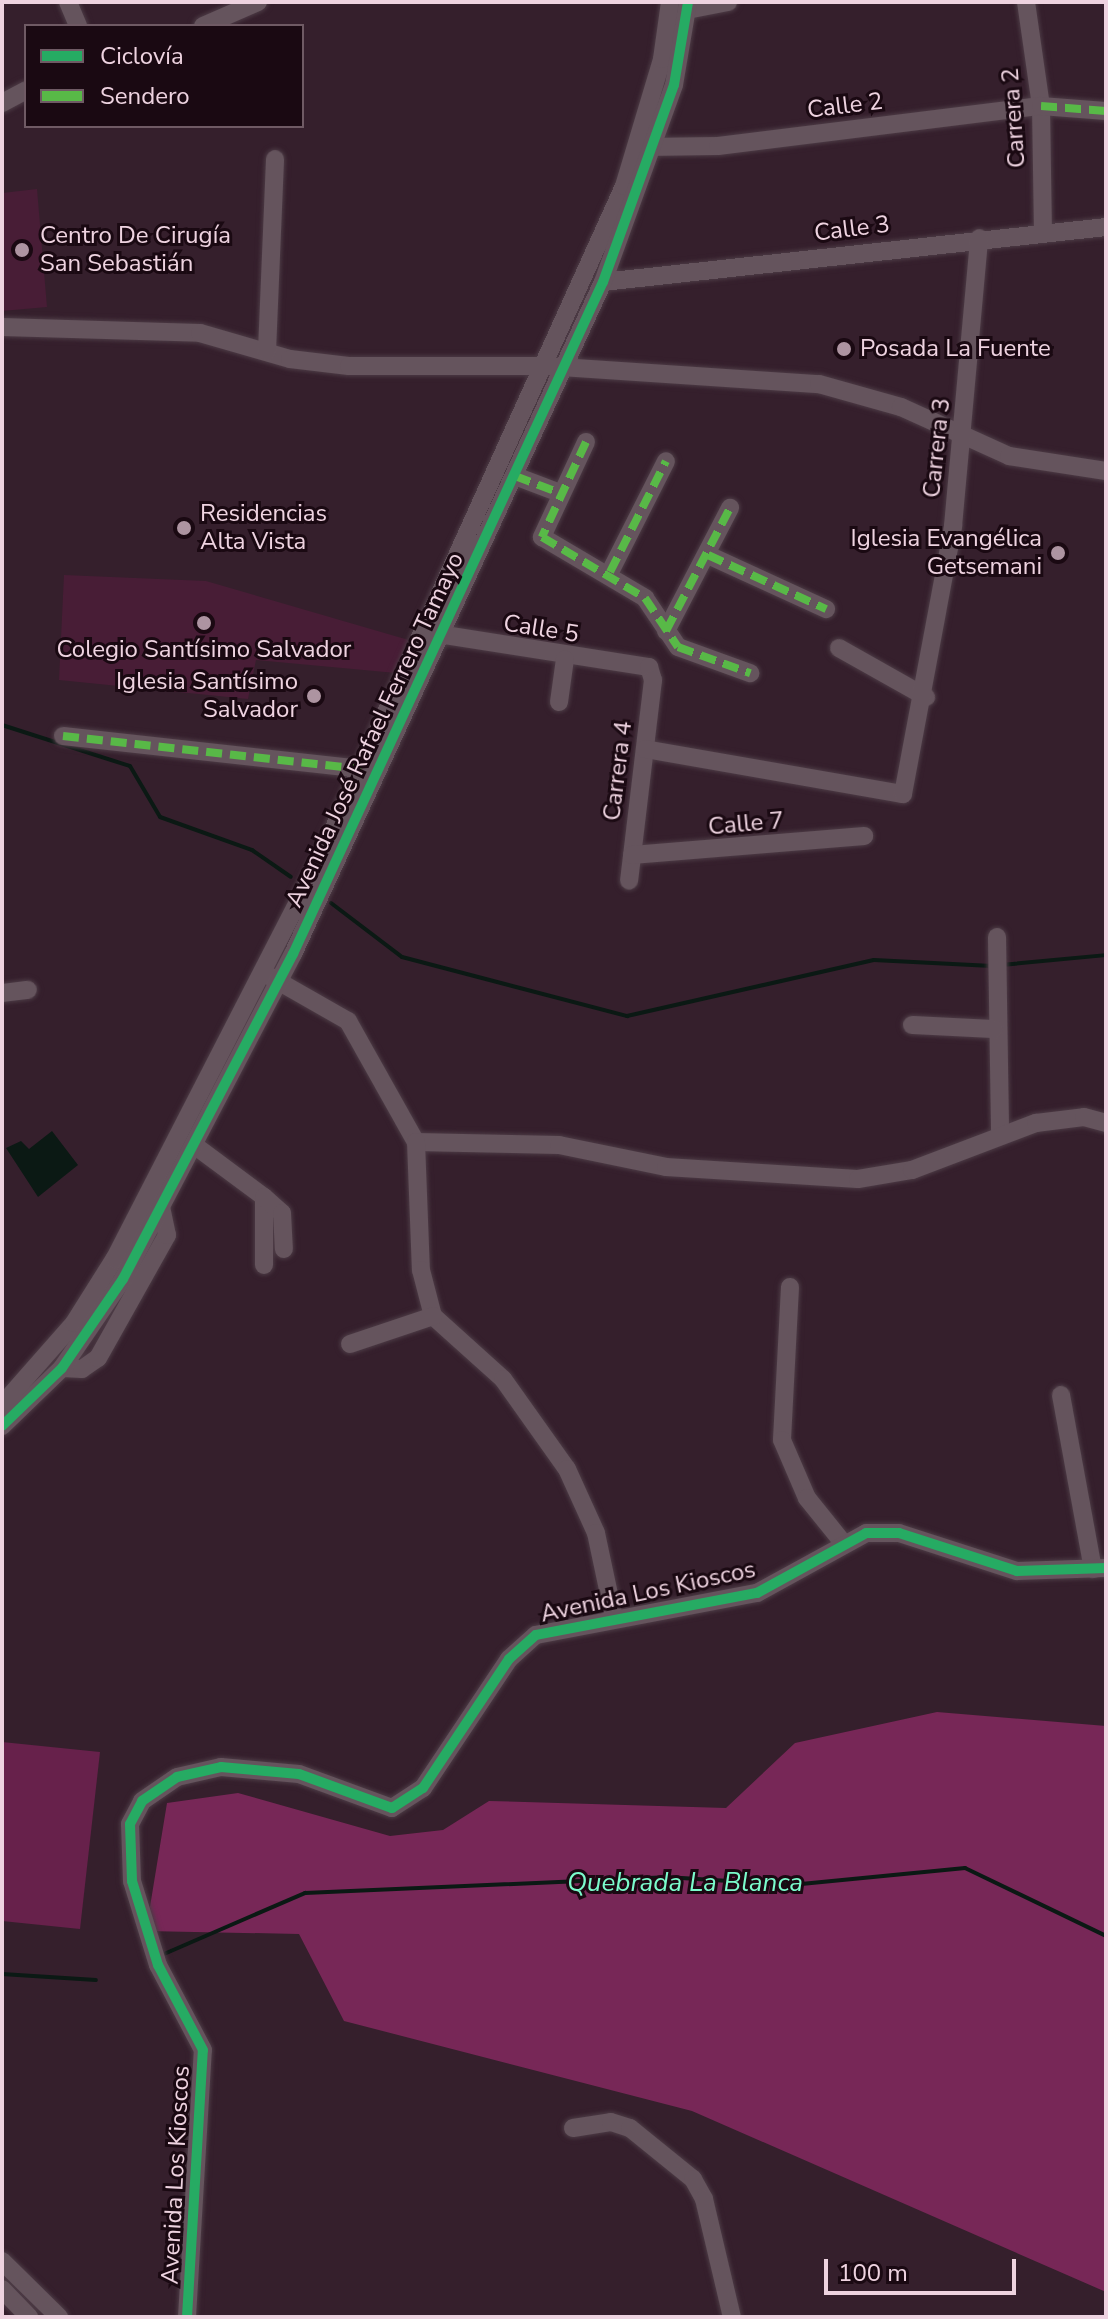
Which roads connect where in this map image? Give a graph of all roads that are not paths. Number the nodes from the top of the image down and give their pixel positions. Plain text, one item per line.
1 (68, 2) edge
2 (258, 2) edge
3 (728, 2) edge
4 (1026, 2) edge
5 (682, 5) edge
6 (77, 24) edge
7 (208, 24) edge
8 (24, 91) edge
9 (2, 103) edge
10 (1041, 106) junction
11 (1106, 111) edge
12 (646, 147) junction
13 (275, 159) dead end
14 (1106, 227) edge
15 (1043, 231) junction
16 (979, 238) junction
17 (603, 282) junction
18 (2, 327) edge
19 (267, 351) junction
20 (546, 366) junction
21 (565, 368) junction
22 (964, 438) junction
23 (586, 442) dead end
24 (666, 461) dead end
25 (1106, 471) edge
26 (515, 476) junction
27 (560, 493) junction
28 (730, 508) dead end
29 (708, 555) junction
30 (610, 572) junction
31 (826, 609) dead end
32 (666, 631) junction
33 (435, 634) junction
34 (839, 648) dead end
35 (565, 659) junction
36 (649, 667) joint
37 (750, 673) dead end
38 (926, 697) junction
39 (559, 702) dead end
40 (63, 736) dead end
41 (645, 749) junction
42 (361, 769) junction
43 (864, 836) dead end
44 (632, 855) junction
45 (629, 881) dead end
46 (997, 937) dead end
47 (293, 954) junction
48 (271, 977) junction
49 (28, 990) dead end
50 (2, 993) edge
51 (312, 998) junction
52 (912, 1025) dead end
53 (994, 1029) junction
54 (1106, 1123) edge
55 (1000, 1134) junction
56 (416, 1142) junction
57 (194, 1145) junction
58 (264, 1197) junction
59 (284, 1249) dead end
60 (264, 1265) dead end
61 (790, 1287) dead end
62 (433, 1316) junction
63 (350, 1344) dead end
64 (1061, 1395) dead end
65 (2, 1405) edge
66 (2, 1426) edge
67 (844, 1544) junction
68 (1099, 1568) edge
69 (614, 1618) junction
70 (573, 2128) dead end
71 (2, 2261) edge
72 (2, 2289) edge
73 (29, 2317) edge
74 (59, 2317) edge
75 (187, 2317) edge
76 (732, 2317) edge

1 - 6 street
2 - 7 street
3 - 5 street
4 - 10 street, Carrera 2
5 - 12 street, Avenida José Rafael Ferrero Tamayo
8 - 9 street
10 - 11 street, Calle 2
10 - 12 street, Calle 2
10 - 15 street, Carrera 2
12 - 17 street, Avenida José Rafael Ferrero Tamayo
12 - 20 street, Avenida José Rafael Ferrero Tamayo
13 - 19 street
14 - 15 street, Calle 3
15 - 16 street, Calle 3
16 - 17 street, Calle 3
16 - 22 street, Carrera 3
17 - 21 street, Avenida José Rafael Ferrero Tamayo
18 - 19 street
19 - 20 street
20 - 21 street
20 - 33 street, Avenida José Rafael Ferrero Tamayo
21 - 22 street
21 - 26 street, Avenida José Rafael Ferrero Tamayo
22 - 25 street
22 - 38 street, Carrera 3
23 - 27 street
24 - 30 street
26 - 27 street
26 - 33 street, Avenida José Rafael Ferrero Tamayo
27 - 30 street
28 - 29 street
29 - 31 street
29 - 32 street
30 - 32 street
32 - 37 street
33 - 35 street, Calle 5
33 - 42 street, Avenida José Rafael Ferrero Tamayo
33 - 47 street, Avenida José Rafael Ferrero Tamayo
34 - 38 street
35 - 36 street, Calle 5
35 - 39 street
36 - 41 street, Carrera 4
38 - 41 street, Carrera 3
40 - 42 street
41 - 44 street, Carrera 4
42 - 48 street, Avenida José Rafael Ferrero Tamayo
43 - 44 street, Calle 7
44 - 45 street, Carrera 4
46 - 53 street
47 - 48 street, Avenida José Rafael Ferrero Tamayo
47 - 51 street
48 - 51 street
48 - 57 street, Avenida José Rafael Ferrero Tamayo
48 - 65 street, Avenida José Rafael Ferrero Tamayo
49 - 50 street
51 - 56 street
52 - 53 street
53 - 55 street
54 - 55 street
55 - 56 street
56 - 62 street
57 - 58 street
57 - 66 street, Avenida José Rafael Ferrero Tamayo
58 - 59 street
58 - 60 street
61 - 67 street
62 - 63 street
62 - 69 street
64 - 68 street
67 - 68 street, Avenida Los Kioscos
67 - 69 street, Avenida Los Kioscos
69 - 75 street, Avenida Los Kioscos
70 - 76 street
71 - 74 street
72 - 73 street

